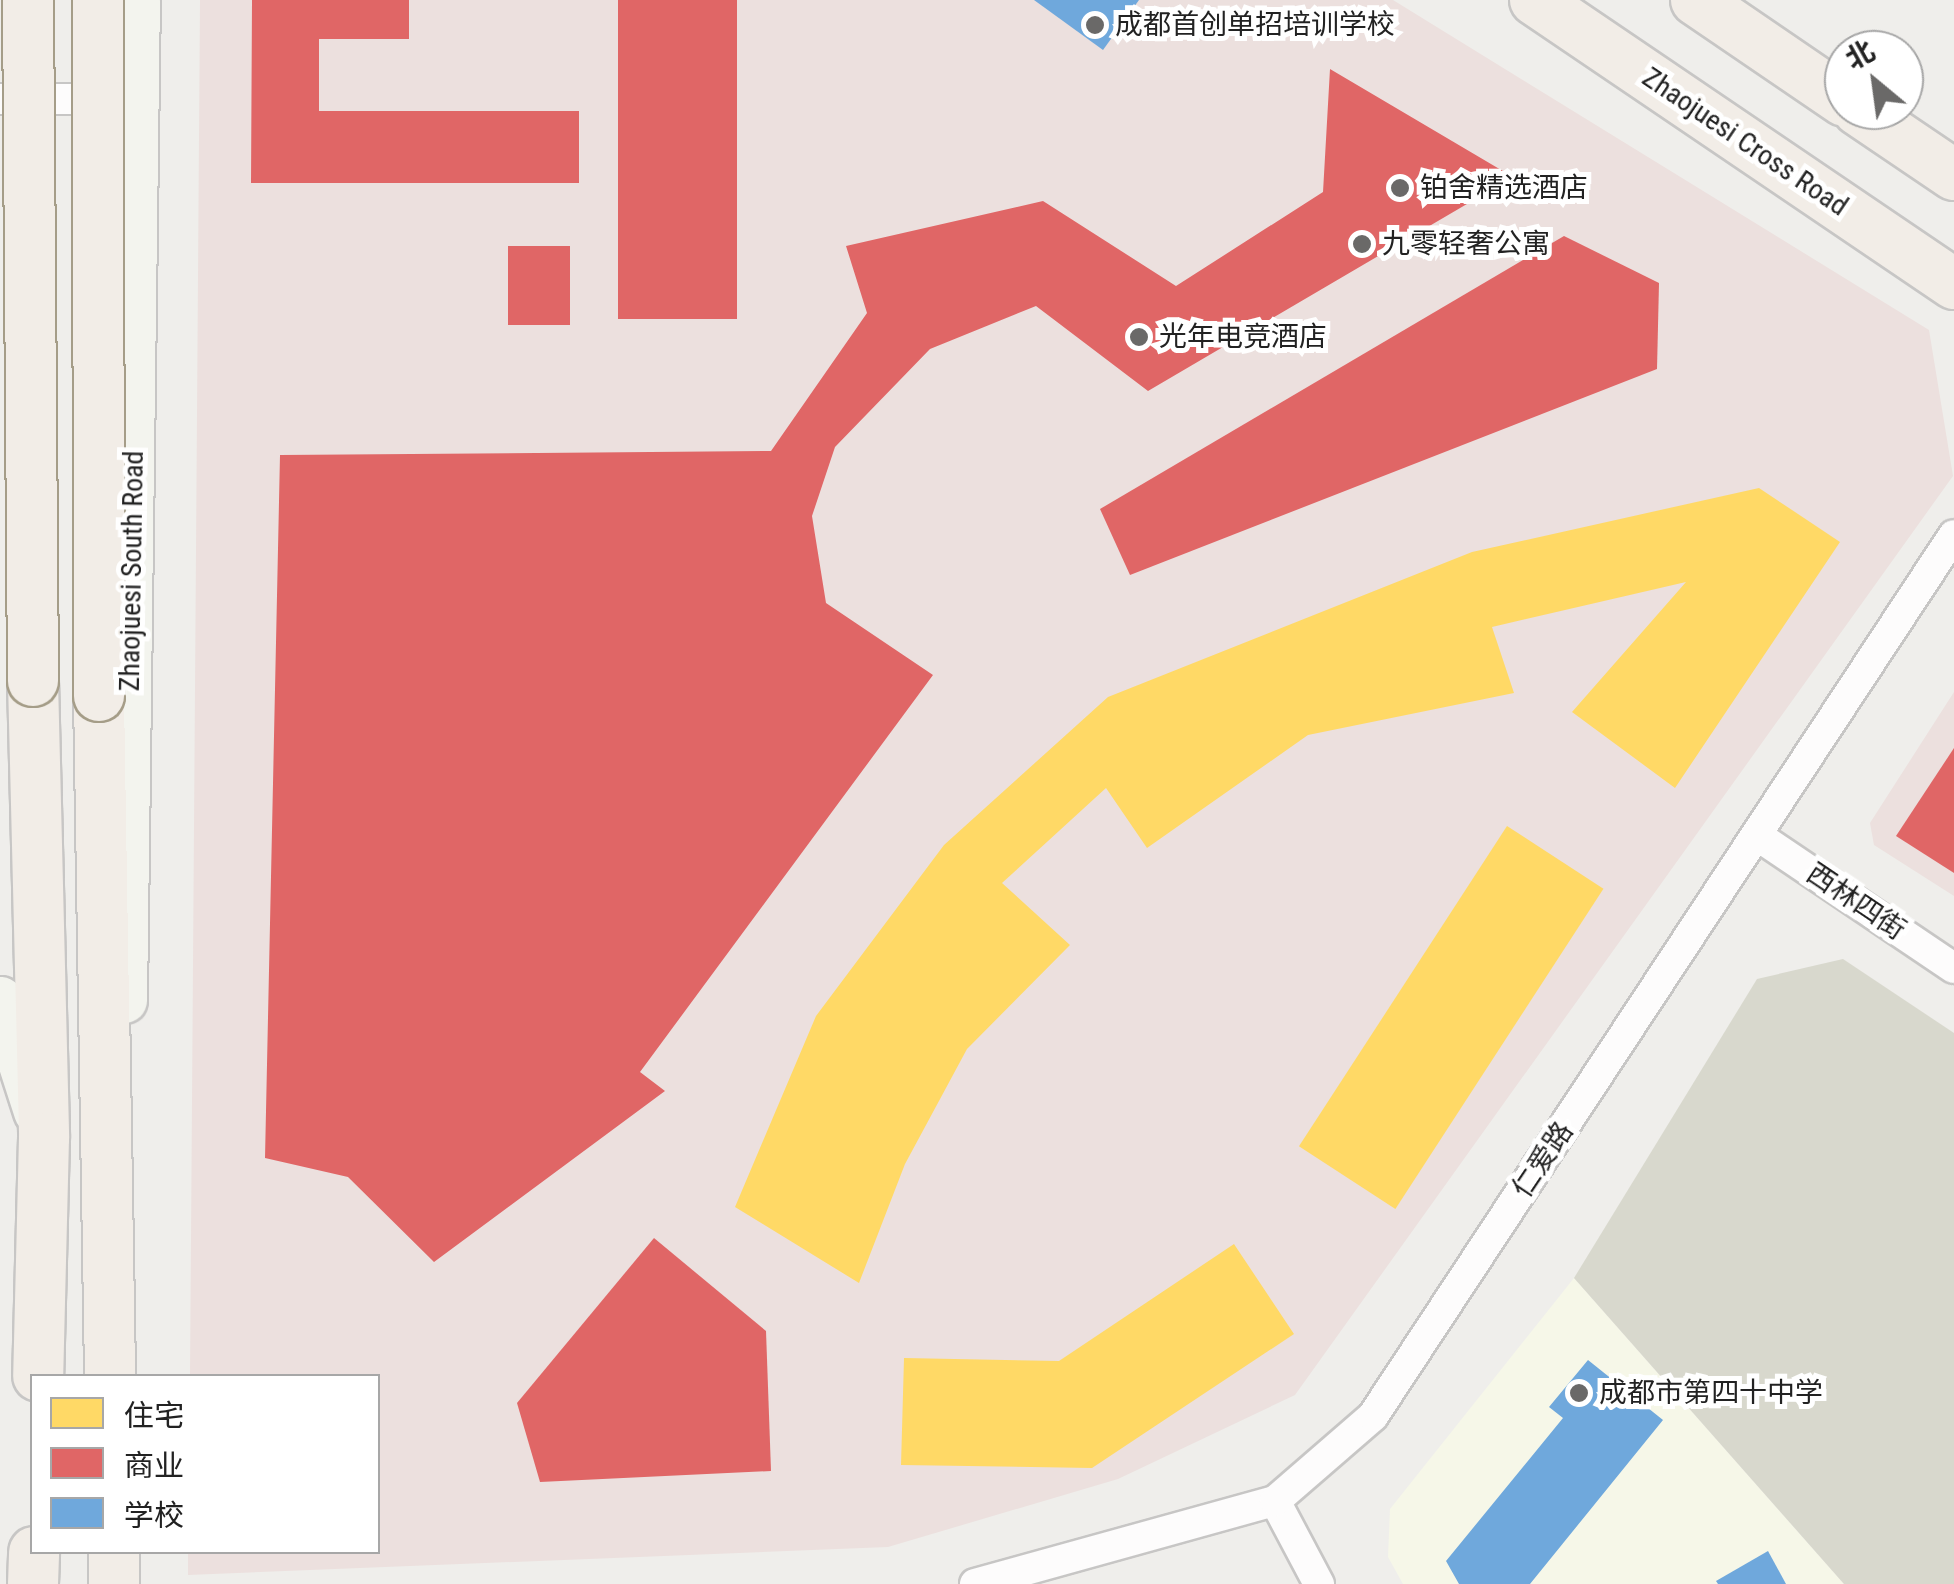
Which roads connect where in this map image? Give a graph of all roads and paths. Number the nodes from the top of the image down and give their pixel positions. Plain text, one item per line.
1 (28, 0) edge
2 (98, 0) edge
3 (137, 0) edge
4 (1535, 0) edge
5 (1696, 0) edge
6 (1824, 86) edge
7 (0, 99) edge
8 (137, 99) junction
9 (1888, 130) edge
10 (1954, 175) edge
11 (1954, 284) edge
12 (1954, 535) edge
13 (1758, 836) junction
14 (1954, 968) edge
15 (0, 999) edge
16 (44, 1138) junction
17 (106, 1140) junction
18 (38, 1374) edge
19 (110, 1374) edge
20 (1275, 1501) junction
21 (34, 1554) edge
22 (114, 1554) edge
23 (33, 1584) edge
24 (114, 1584) edge
25 (975, 1584) edge
26 (1319, 1584) edge

1 - 16 main road, bridge
2 - 17 main road, Zhaojuesi South Road, bridge
3 - 8 street, Zhaojuesi South Road
4 - 11 main road, Zhaojuesi Cross Road
5 - 6 main road
7 - 8 street
8 - 17 street, Zhaojuesi South Road
9 - 10 main road
12 - 13 street, 仁爱路
13 - 14 street, 西林四街
13 - 20 street, 仁爱路
15 - 16 street
16 - 18 main road
17 - 19 main road, Zhaojuesi South Road
20 - 25 street, 仁爱路
20 - 26 street
21 - 23 main road
22 - 24 main road

